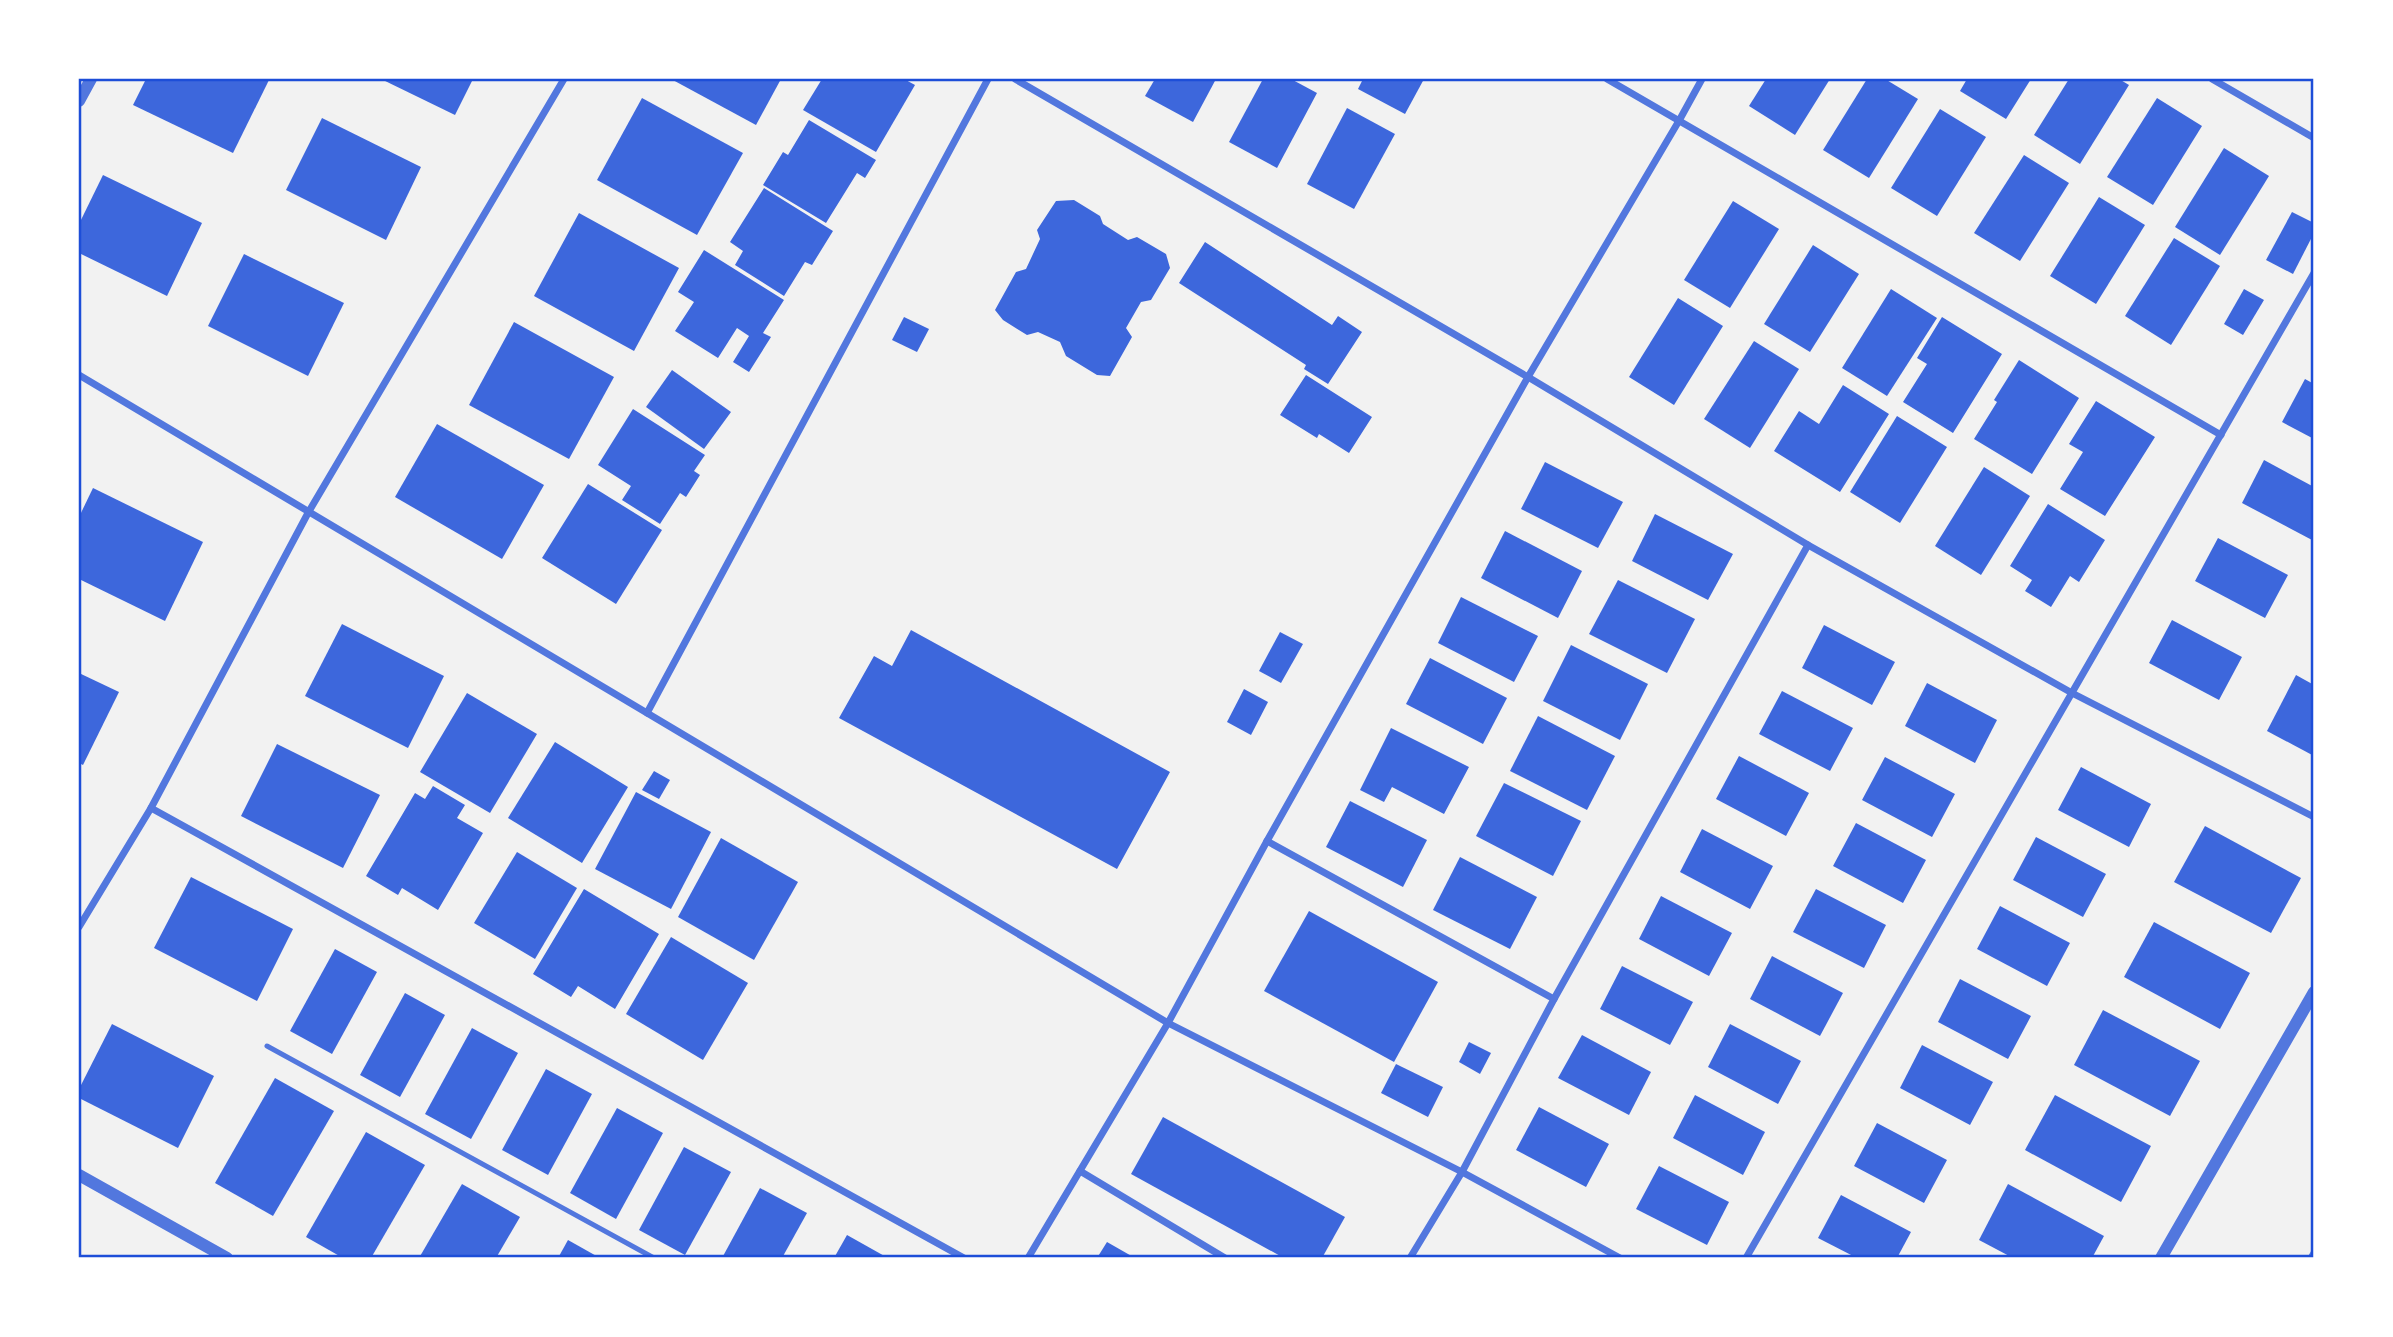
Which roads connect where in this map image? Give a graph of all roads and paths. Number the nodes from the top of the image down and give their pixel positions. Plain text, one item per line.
1 (91, 79) edge
2 (564, 79) edge
3 (988, 79) edge
4 (1015, 79) edge
5 (1607, 79) edge
6 (1702, 79) edge
7 (2212, 79) edge
8 (79, 101) edge
9 (1681, 120) junction
10 (2314, 138) edge
11 (2314, 274) edge
12 (79, 375) edge
13 (1528, 377) junction
14 (2221, 435) junction
15 (309, 513) junction
16 (1808, 545) junction
17 (2072, 694) junction
18 (647, 713) junction
19 (151, 808) junction
20 (2314, 817) edge
21 (1267, 841) junction
22 (79, 927) edge
23 (2314, 992) edge
24 (1554, 999) junction
25 (1168, 1023) junction
26 (267, 1046) dead end
27 (1080, 1171) junction
28 (1462, 1172) junction
29 (79, 1175) edge
30 (2314, 1251) edge
31 (227, 1258) edge
32 (654, 1258) edge
33 (964, 1258) edge
34 (1028, 1258) edge
35 (1225, 1258) edge
36 (1410, 1258) edge
37 (1620, 1258) edge
38 (1746, 1258) edge
39 (2161, 1258) edge
40 (2310, 1258) edge

1 - 8 street
2 - 15 street
3 - 18 street
4 - 13 street
5 - 9 street
6 - 9 street
7 - 10 street
9 - 13 street
9 - 14 street
11 - 14 street
12 - 15 street
13 - 16 street
13 - 21 street
14 - 17 street
15 - 18 street
15 - 19 street
16 - 17 street
16 - 24 street
17 - 20 street
17 - 38 street
18 - 25 street
19 - 22 street
19 - 33 street
21 - 24 street
21 - 25 street
23 - 39 street
24 - 28 street
25 - 27 street
25 - 28 street
26 - 32 lane
27 - 34 street
27 - 35 street
28 - 36 street
28 - 37 street
29 - 31 street
30 - 40 lane

